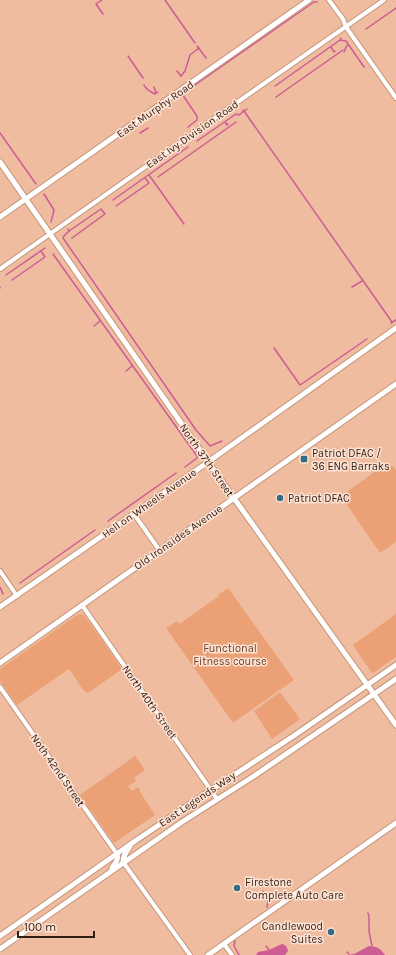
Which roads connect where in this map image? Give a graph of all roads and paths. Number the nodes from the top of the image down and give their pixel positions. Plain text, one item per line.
1 (309, 0) edge
2 (330, 0) edge
3 (384, 0) edge
4 (346, 27) junction
5 (396, 98) edge
6 (0, 162) edge
7 (26, 199) junction
8 (0, 217) edge
9 (50, 234) junction
10 (0, 269) edge
11 (396, 328) edge
12 (396, 384) edge
13 (208, 462) junction
14 (234, 498) junction
15 (134, 514) junction
16 (160, 551) junction
17 (0, 571) edge
18 (17, 596) junction
19 (82, 605) junction
20 (0, 607) edge
21 (0, 663) edge
22 (396, 665) edge
23 (396, 679) edge
24 (367, 685) junction
25 (0, 687) edge
26 (374, 695) junction
27 (396, 725) edge
28 (211, 790) junction
29 (217, 799) junction
30 (396, 823) edge
31 (134, 841) junction
32 (117, 854) junction
33 (123, 862) junction
34 (108, 873) junction
35 (0, 936) edge
36 (224, 944) junction
37 (0, 949) edge
38 (190, 955) edge
39 (208, 955) edge
40 (232, 955) edge

1 - 7 street, East Murphy Road
2 - 4 street
3 - 4 street, East Ivy Division Road
4 - 5 street
4 - 9 street, East Ivy Division Road
6 - 7 street, North 37th Street
7 - 8 street, East Murphy Road
7 - 9 street, North 37th Street
9 - 10 street, East Ivy Division Road
9 - 13 street, North 37th Street
11 - 13 street, Hell on Wheels Avenue
12 - 14 street, Old Ironsides Avenue
13 - 14 street, North 37th Street
13 - 15 street, Hell on Wheels Avenue
14 - 16 street, Old Ironsides Avenue
14 - 24 street, North 37th Street
15 - 16 street
15 - 18 street, Hell on Wheels Avenue
16 - 19 street, Old Ironsides Avenue
17 - 18 street
18 - 20 street, Hell on Wheels Avenue
19 - 21 street, Old Ironsides Avenue
19 - 28 street, North 40th Street
22 - 24 street, East Legends Way
23 - 26 street, East Legends Way
24 - 26 street, North 37th Street
24 - 28 street, East Legends Way
25 - 32 street, Noth 42nd Street
26 - 27 street, North 37th Street
26 - 29 street, East Legends Way
28 - 29 street, North 40th Street
28 - 31 street, East Legends Way
29 - 33 street, East Legends Way
30 - 36 street
31 - 32 street, East Legends Way
31 - 33 street
32 - 34 street
32 - 35 street, East Legends Way
33 - 34 street, East Legends Way
33 - 38 street
34 - 37 street, East Legends Way
36 - 39 street
36 - 40 street

